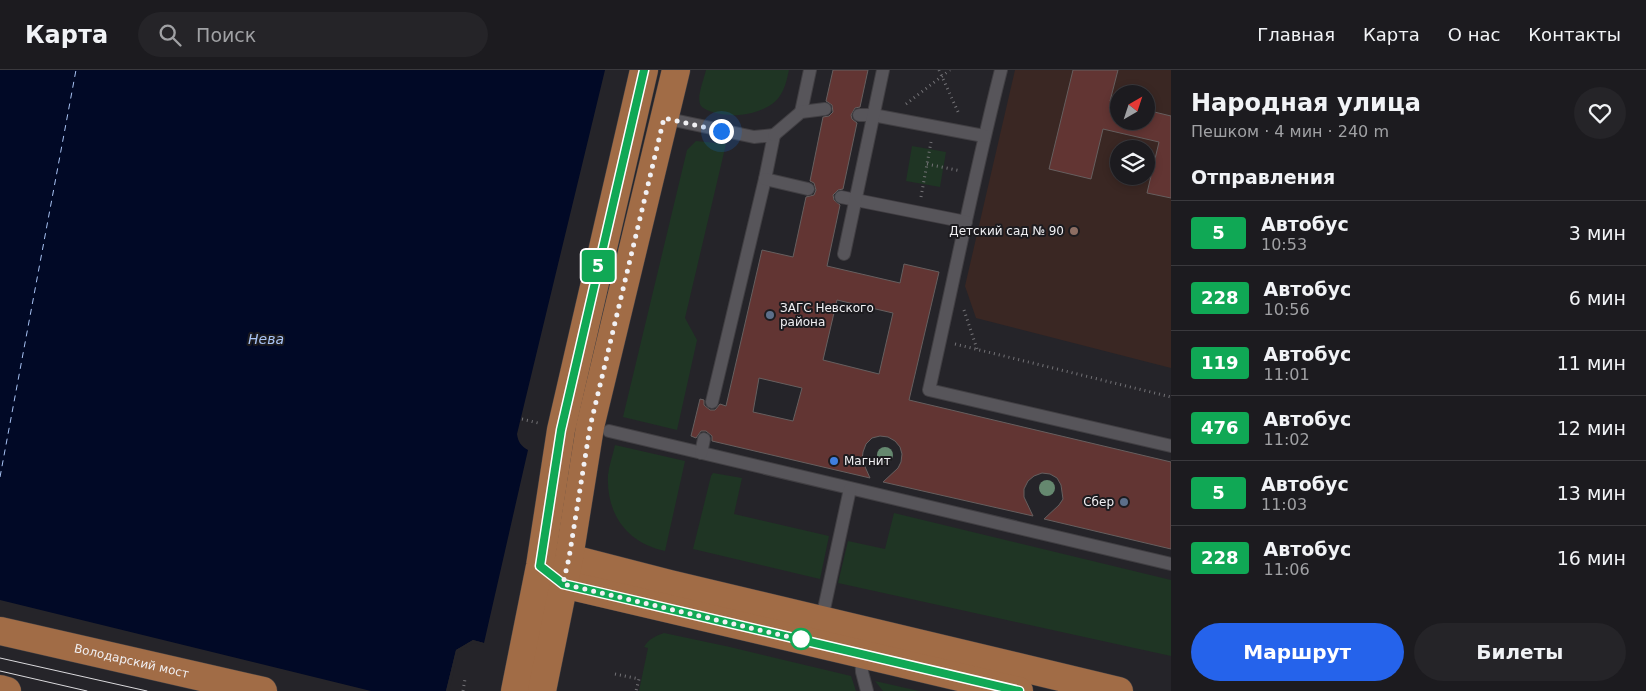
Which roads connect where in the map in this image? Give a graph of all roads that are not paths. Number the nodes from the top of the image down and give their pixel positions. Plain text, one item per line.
1 (644, 70) edge
2 (676, 70) edge
3 (810, 70) edge
4 (883, 70) edge
5 (1000, 70) edge
6 (825, 109) dead end
7 (801, 112) junction
8 (859, 115) dead end
9 (873, 115) junction
10 (664, 118) junction
11 (774, 135) junction
12 (984, 136) junction
13 (765, 179) junction
14 (808, 189) dead end
15 (842, 196) dead end
16 (856, 199) junction
17 (966, 222) junction
18 (844, 254) dead end
19 (712, 402) dead end
20 (609, 431) dead end
21 (704, 439) dead end
22 (1171, 446) edge
23 (701, 453) junction
24 (850, 488) junction
25 (1171, 564) edge
26 (540, 566) junction
27 (566, 571) junction
28 (0, 631) edge
29 (819, 632) junction
30 (864, 642) junction
31 (1025, 684) edge
32 (0, 689) edge
33 (7, 691) edge
34 (263, 691) edge
35 (515, 691) edge
36 (542, 691) edge
37 (867, 691) edge
38 (1119, 691) edge

1 - 26 main road
2 - 10 main road
3 - 7 lane
4 - 9 lane
5 - 12 lane
6 - 7 lane
7 - 11 lane
8 - 9 lane
9 - 12 lane
9 - 16 lane
10 - 11 lane
10 - 27 main road
11 - 13 lane
12 - 17 lane
13 - 14 lane
13 - 19 lane
15 - 16 lane
16 - 17 lane
16 - 18 lane
17 - 22 lane
20 - 23 lane
21 - 23 lane
23 - 24 lane
24 - 25 lane
24 - 29 lane
26 - 27 main road
26 - 35 main road
27 - 29 main road
27 - 36 main road
28 - 34 main road, Володарский мост
29 - 30 main road
30 - 31 main road
30 - 37 lane
31 - 38 main road
32 - 33 main road

